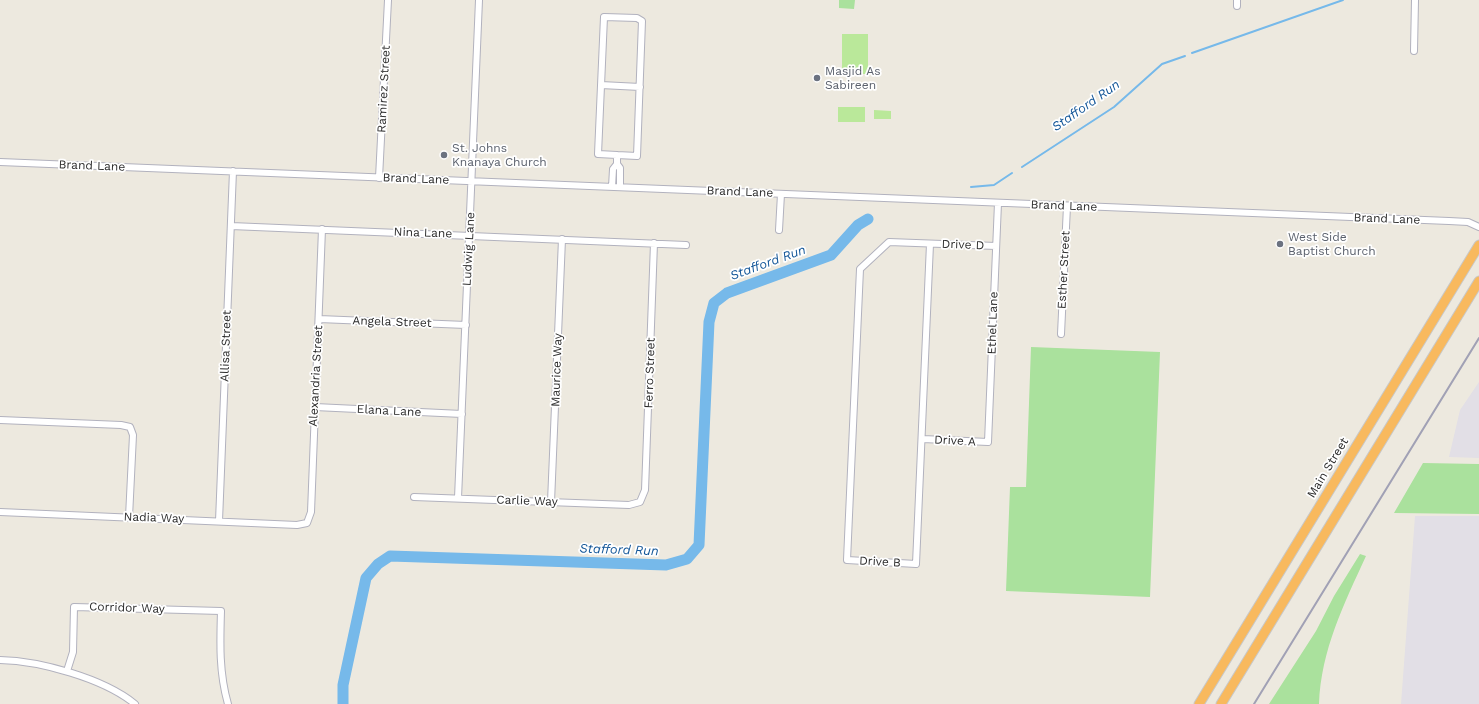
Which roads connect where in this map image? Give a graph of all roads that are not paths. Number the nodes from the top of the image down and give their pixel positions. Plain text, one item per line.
1 (388, 0) edge
2 (479, 0) edge
3 (1415, 0) edge
4 (1414, 51) dead end
5 (601, 85) junction
6 (640, 87) junction
7 (617, 155) junction
8 (0, 162) edge
9 (617, 164) junction
10 (233, 172) junction
11 (378, 178) junction
12 (472, 181) junction
13 (612, 187) junction
14 (620, 187) junction
15 (781, 194) junction
16 (998, 203) junction
17 (1067, 206) junction
18 (231, 226) junction
19 (1479, 227) edge
20 (322, 229) junction
21 (780, 230) dead end
22 (470, 235) junction
23 (562, 239) junction
24 (654, 244) junction
25 (930, 244) junction
26 (686, 245) dead end
27 (1479, 245) edge
28 (996, 246) junction
29 (1479, 281) edge
30 (319, 319) junction
31 (466, 325) junction
32 (1061, 334) dead end
33 (315, 407) junction
34 (462, 414) junction
35 (0, 420) edge
36 (923, 439) junction
37 (988, 442) joint
38 (414, 497) dead end
39 (458, 498) junction
40 (551, 502) junction
41 (640, 502) joint
42 (0, 512) edge
43 (130, 517) junction
44 (219, 521) junction
45 (307, 523) joint
46 (0, 660) edge
47 (67, 671) junction
48 (135, 704) edge
49 (228, 704) edge
50 (1199, 704) edge
51 (1221, 704) edge

1 - 11 street, Ramirez Street
2 - 12 street, Ludwig Lane
3 - 4 street
5 - 6 street
5 - 6 street
5 - 7 street
6 - 7 street
7 - 9 street
8 - 10 street, Brand Lane
9 - 13 street
9 - 14 street
10 - 11 street, Brand Lane
10 - 18 street, Allisa Street
11 - 12 street, Brand Lane
12 - 13 street, Brand Lane
12 - 22 street, Ludwig Lane
13 - 14 street, Brand Lane
14 - 15 street, Brand Lane
15 - 16 street, Brand Lane
15 - 21 street
16 - 17 street, Brand Lane
16 - 28 street, Ethel Lane
17 - 19 street, Brand Lane
17 - 32 street, Esther Street
18 - 20 street, Nina Lane
18 - 44 street, Allisa Street
20 - 22 street, Nina Lane
20 - 30 street, Alexandria Street
22 - 23 street, Nina Lane
22 - 31 street, Ludwig Lane
23 - 24 street, Nina Lane
23 - 40 street, Maurice Way
24 - 26 street, Nina Lane
24 - 41 street, Ferro Street
25 - 28 street, Drive D
25 - 36 street, Drive B
25 - 36 street, Drive B
27 - 50 highway, Main Street
28 - 37 street, Ethel Lane
29 - 51 highway
30 - 31 street, Angela Street
30 - 33 street, Alexandria Street
31 - 34 street, Ludwig Lane
33 - 34 street, Elana Lane
33 - 45 street, Alexandria Street
34 - 39 street, Ludwig Lane
35 - 43 street
36 - 37 street, Drive A
38 - 39 street, Carlie Way
39 - 40 street, Carlie Way
40 - 41 street, Carlie Way
42 - 43 street, Nadia Way
43 - 44 street, Nadia Way
44 - 45 street, Nadia Way
46 - 47 street
47 - 48 street
47 - 49 street, Corridor Way

